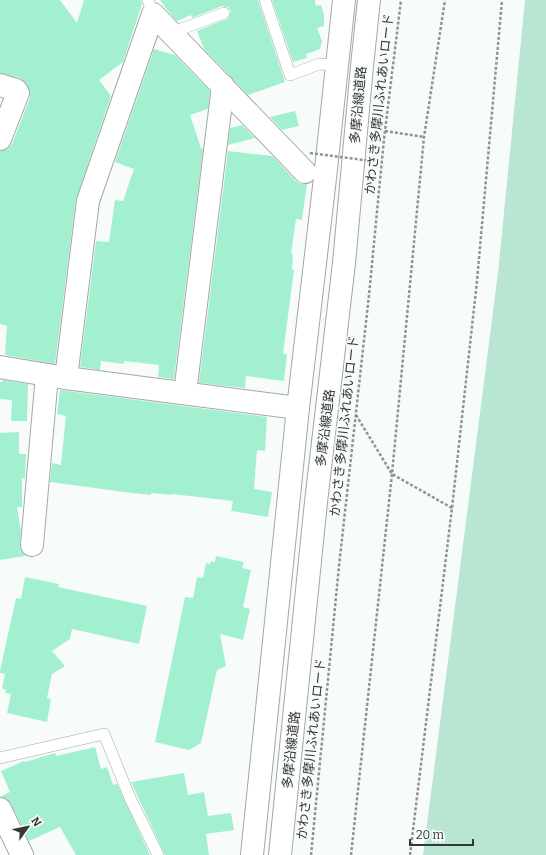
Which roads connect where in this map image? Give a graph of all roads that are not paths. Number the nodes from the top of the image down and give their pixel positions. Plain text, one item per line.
1 (265, 0) edge
2 (344, 0) edge
3 (369, 0) edge
4 (151, 7) edge
5 (224, 13) dead end
6 (171, 33) junction
7 (338, 64) junction
8 (0, 85) edge
9 (223, 86) junction
10 (0, 139) edge
11 (313, 168) junction
12 (0, 367) edge
13 (56, 377) junction
14 (186, 393) junction
15 (298, 408) junction
16 (32, 545) dead end
17 (0, 758) edge
18 (2, 821) edge
19 (22, 855) edge
20 (158, 855) edge
21 (252, 855) edge
22 (280, 855) edge

1 - 7 lane
2 - 7 street
3 - 22 street, 多摩沿線道路
4 - 6 street
4 - 13 street
5 - 6 lane
6 - 9 street
7 - 11 street
8 - 10 street
9 - 11 street
9 - 14 street
11 - 15 street
12 - 13 street
13 - 14 street
13 - 16 street
14 - 15 street
15 - 21 street
17 - 20 lane
18 - 19 street

